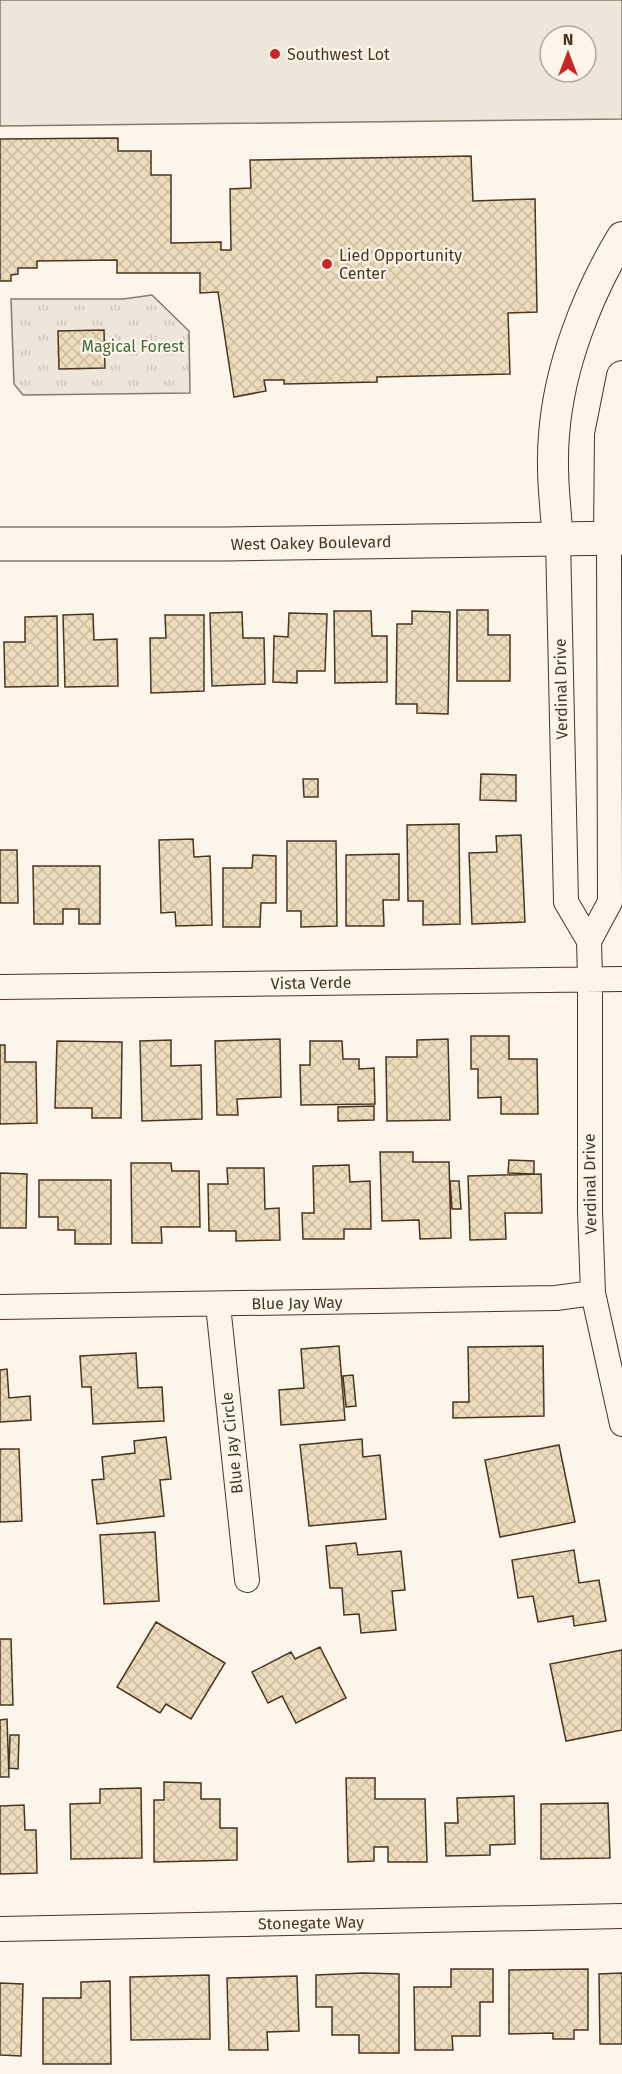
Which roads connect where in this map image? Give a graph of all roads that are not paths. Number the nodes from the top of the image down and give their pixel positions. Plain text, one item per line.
1 (622, 237) edge
2 (622, 376) edge
3 (616, 538) edge
4 (558, 540) junction
5 (0, 544) edge
6 (588, 941) junction
7 (590, 979) junction
8 (622, 979) edge
9 (0, 987) edge
10 (593, 1293) junction
11 (218, 1305) junction
12 (0, 1307) edge
13 (622, 1424) edge
14 (247, 1580) dead end
15 (622, 1916) edge
16 (0, 1929) edge

1 - 4 street
2 - 3 street
3 - 4 main road, West Oakey Boulevard
3 - 6 street
4 - 5 main road, West Oakey Boulevard
4 - 6 street, Verdinal Drive
6 - 7 street, Verdinal Drive
7 - 8 street, Vista Verde
7 - 9 street, Vista Verde
7 - 10 street, Verdinal Drive
10 - 11 street, Blue Jay Way
10 - 13 street, Verdinal Drive
11 - 12 street, Blue Jay Way
11 - 14 street, Blue Jay Circle
15 - 16 street, Stonegate Way

